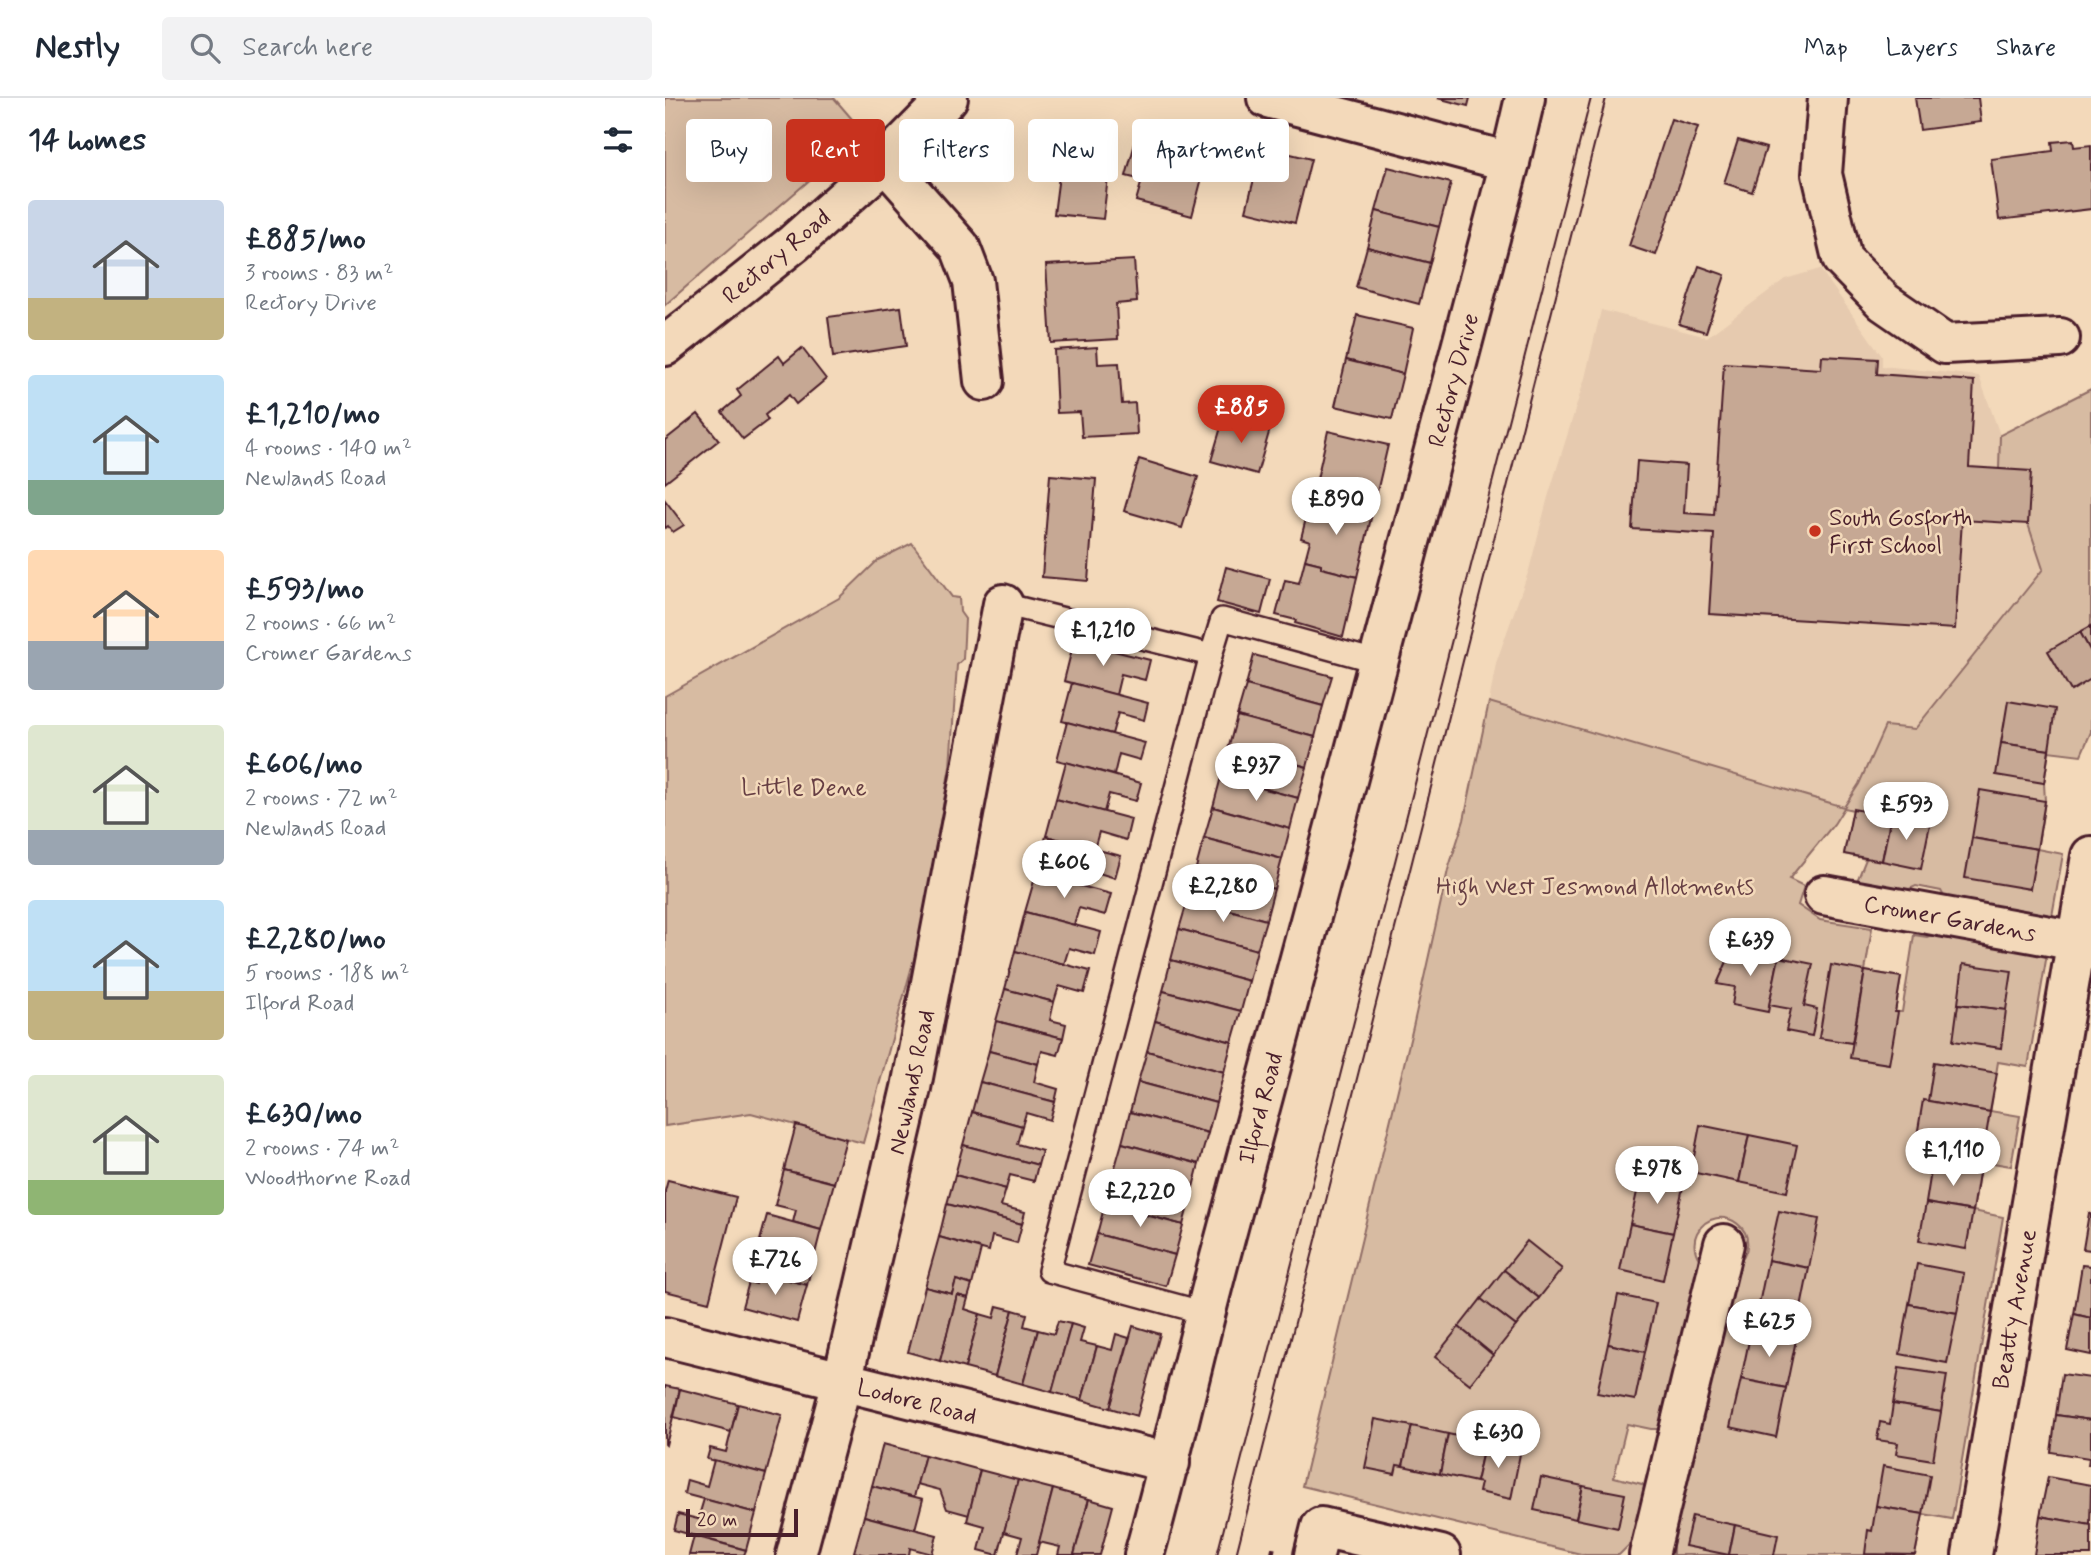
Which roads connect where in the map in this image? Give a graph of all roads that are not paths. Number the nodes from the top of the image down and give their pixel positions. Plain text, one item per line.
1 (948, 98) edge
2 (1267, 98) edge
3 (1525, 98) edge
4 (1828, 98) edge
5 (885, 162) joint
6 (1510, 162) junction
7 (863, 182) edge
8 (2060, 338) dead end
9 (665, 346) edge
10 (984, 381) dead end
11 (1003, 604) joint
12 (1212, 655) junction
13 (1379, 662) junction
14 (2091, 856) edge
15 (1824, 895) dead end
16 (2077, 941) junction
17 (1724, 1244) dead end
18 (1205, 1313) junction
19 (665, 1337) edge
20 (842, 1382) junction
21 (1170, 1463) junction
22 (1318, 1541) edge
23 (796, 1555) edge
24 (1144, 1555) edge
25 (1441, 1555) edge
26 (1649, 1555) edge
27 (1972, 1555) edge

1 - 5 street, Rectory Road
2 - 6 street
3 - 6 street, Rectory Drive
4 - 8 street
5 - 10 street
6 - 13 street, Rectory Drive
7 - 9 street, Rectory Road
11 - 12 lane
11 - 20 street, Newlands Road
12 - 13 lane
12 - 18 lane
13 - 18 street, Ilford Road
14 - 16 street, Beatty Avenue
15 - 16 street, Cromer Gardens
16 - 27 street, Beatty Avenue
17 - 26 street
18 - 21 street, Ilford Road
19 - 20 street, Lodore Road
20 - 21 street, Lodore Road
20 - 23 street, Newlands Road
21 - 24 street, Ilford Road
22 - 25 street

